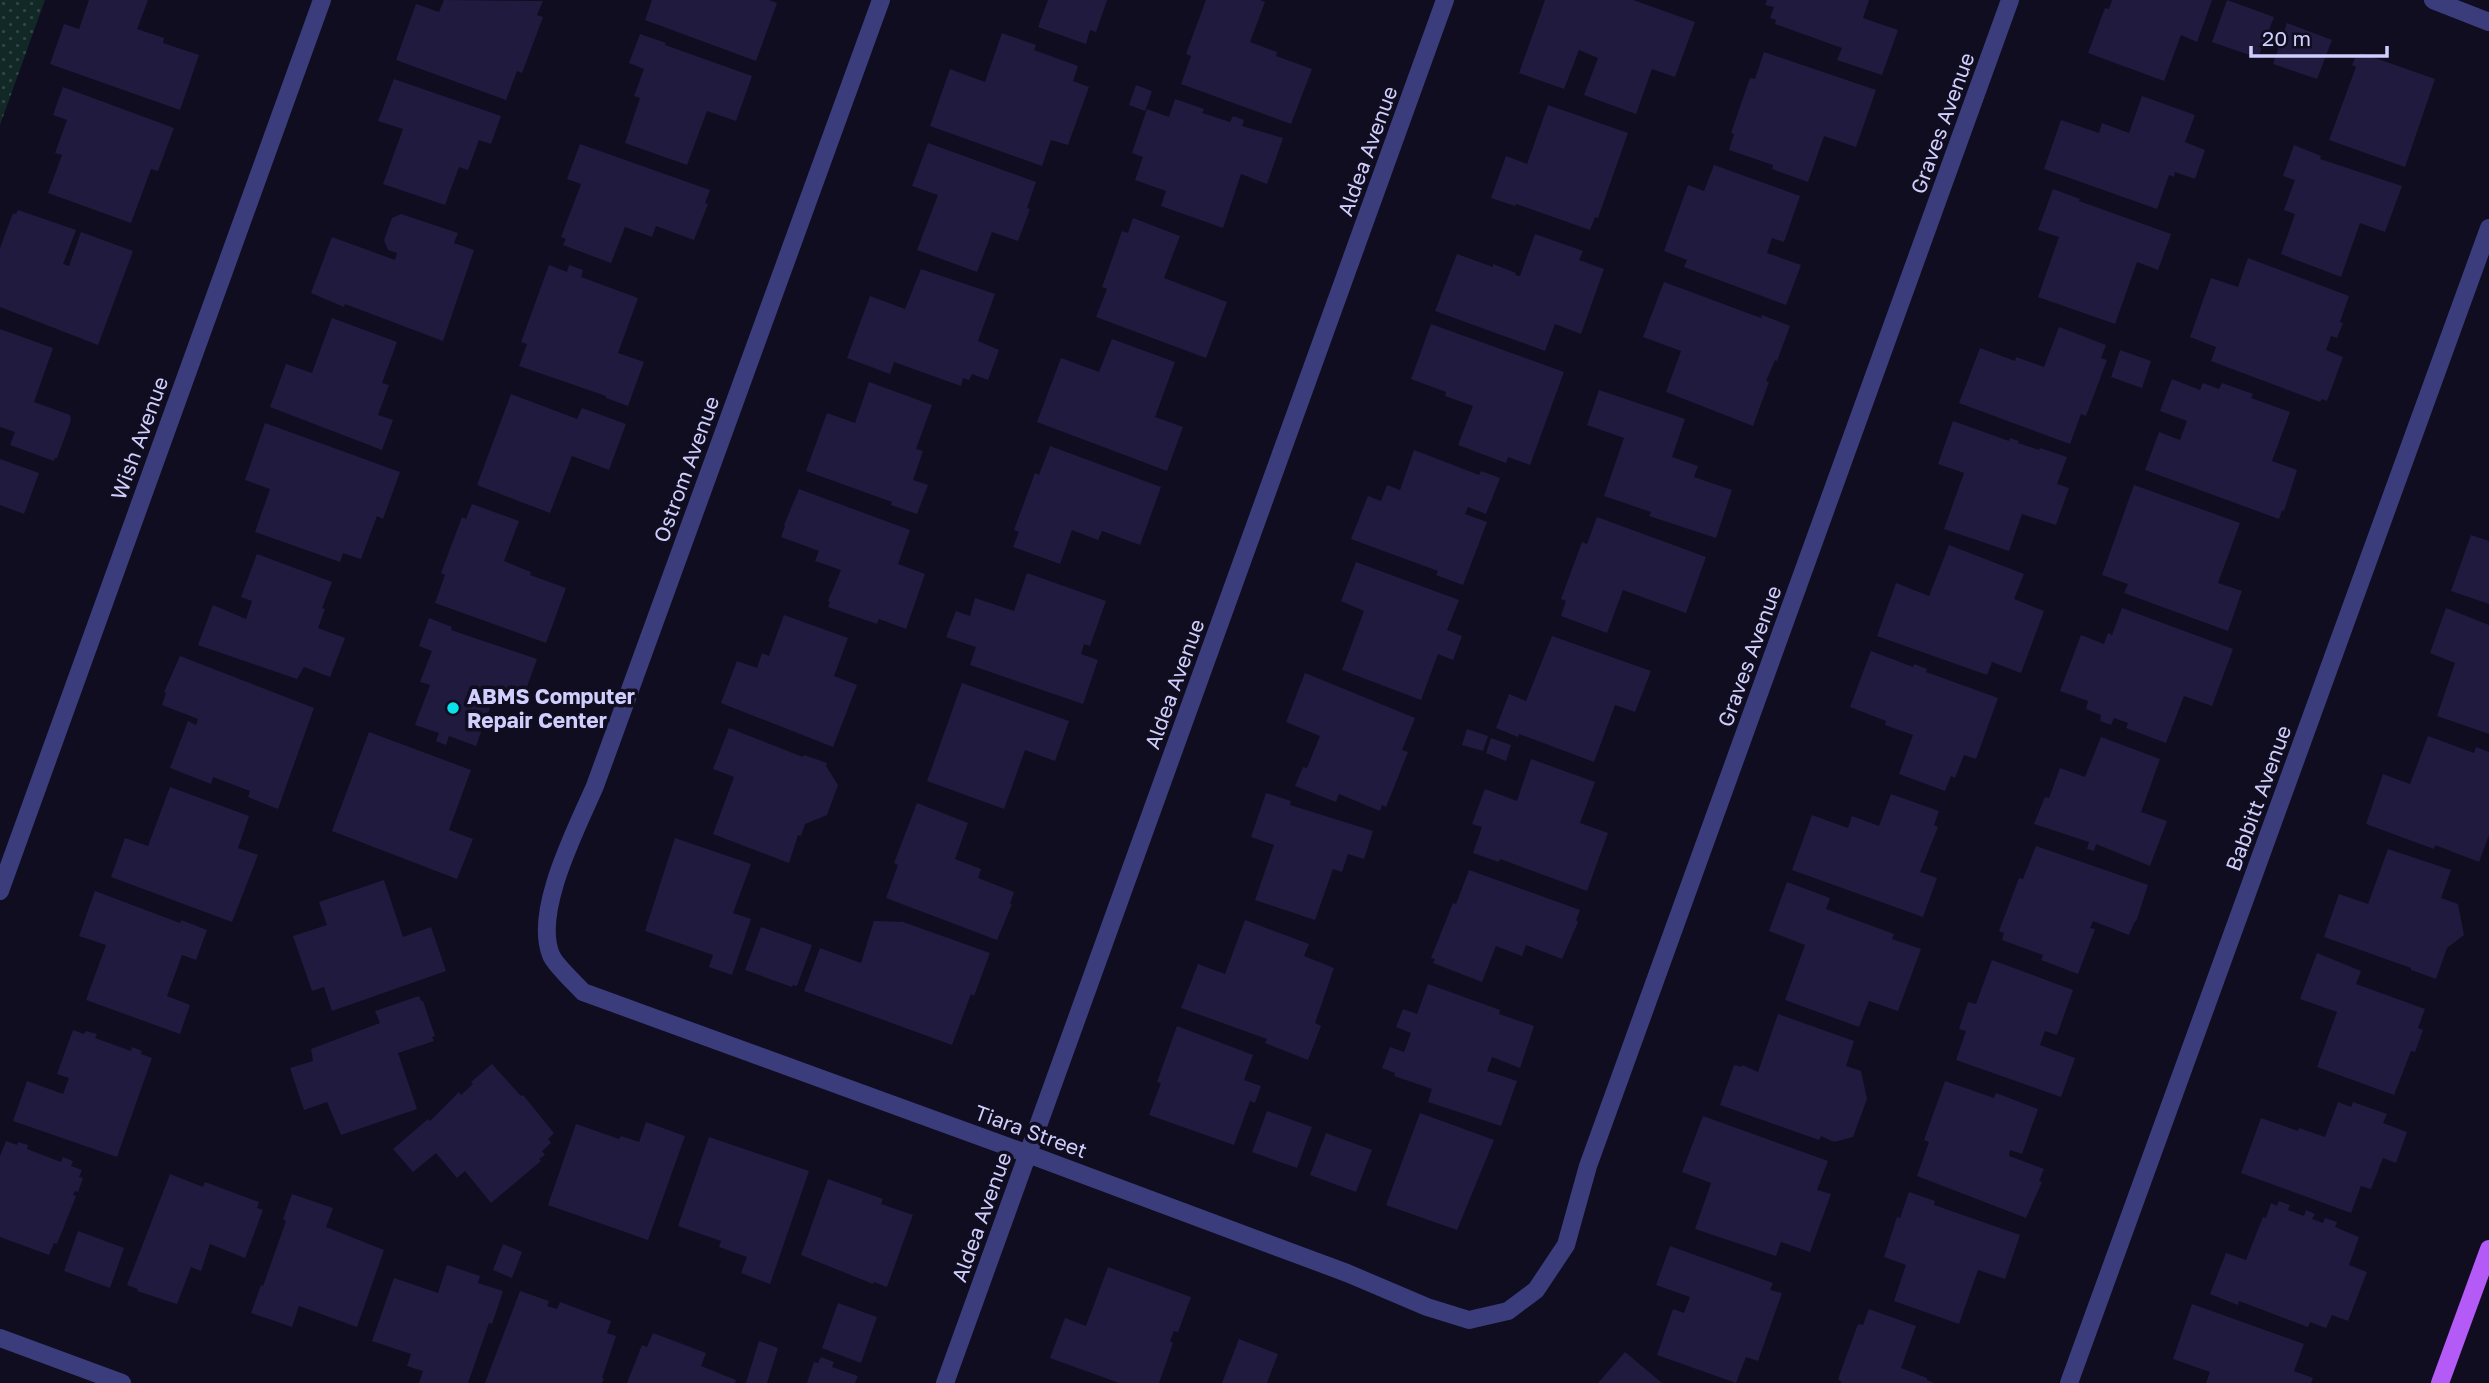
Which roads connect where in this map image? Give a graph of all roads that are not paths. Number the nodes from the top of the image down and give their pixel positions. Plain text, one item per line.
1 (322, 0) edge
2 (881, 0) edge
3 (1445, 0) edge
4 (2010, 0) edge
5 (2433, 0) edge
6 (2489, 22) edge
7 (2489, 228) edge
8 (0, 891) edge
9 (551, 956) joint
10 (1028, 1154) junction
11 (2489, 1249) edge
12 (1508, 1311) joint
13 (0, 1338) edge
14 (122, 1383) edge
15 (945, 1383) edge
16 (2070, 1383) edge
17 (2440, 1383) edge

1 - 8 street, Wish Avenue
2 - 9 street, Ostrom Avenue
3 - 10 street, Aldea Avenue
4 - 12 street, Graves Avenue
5 - 6 street
7 - 16 street, Babbitt Avenue
9 - 10 street, Tiara Street
10 - 12 street, Tiara Street
10 - 15 street, Aldea Avenue
11 - 17 main road
13 - 14 street

